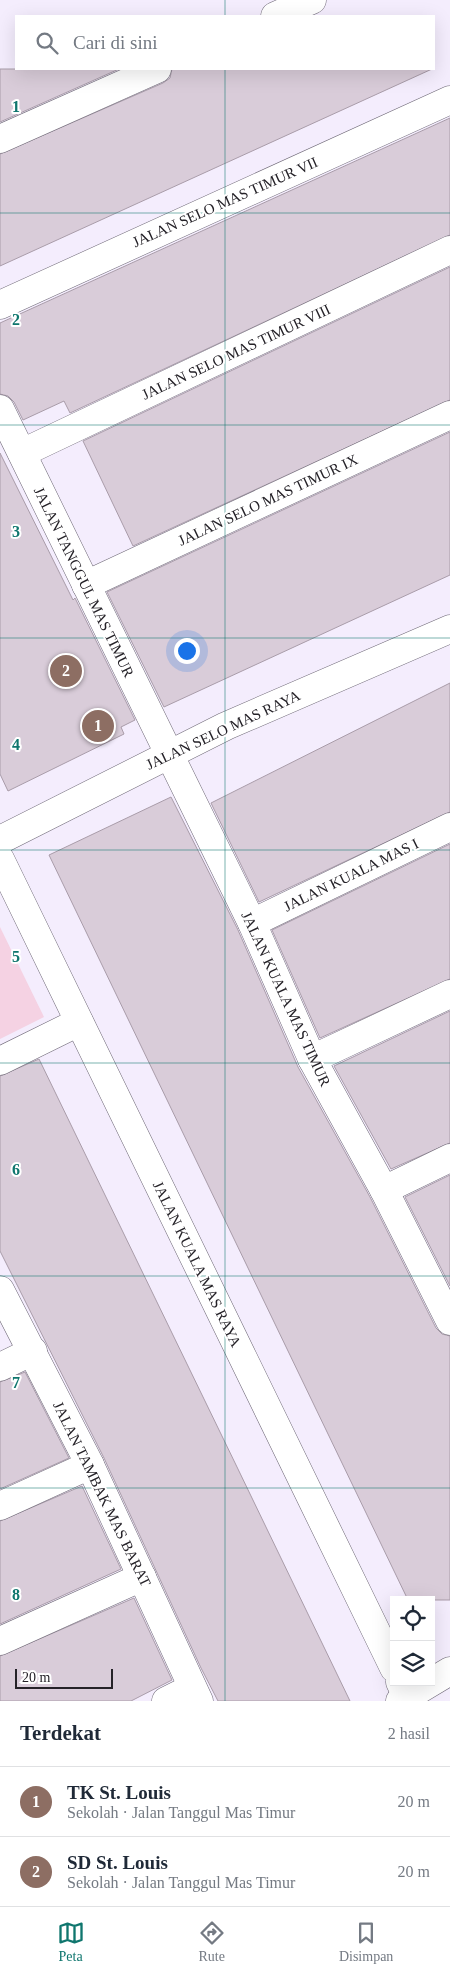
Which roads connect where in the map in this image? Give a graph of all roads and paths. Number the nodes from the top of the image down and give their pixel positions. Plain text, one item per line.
1 (312, 0) edge
2 (277, 15) edge
3 (156, 70) edge
4 (450, 100) edge
5 (0, 139) edge
6 (450, 250) edge
7 (0, 305) edge
8 (0, 409) edge
9 (450, 415) edge
10 (22, 453) junction
11 (86, 585) junction
12 (450, 629) edge
13 (167, 754) junction
14 (450, 827) edge
15 (0, 840) edge
16 (0, 859) edge
17 (252, 923) junction
18 (450, 994) edge
19 (79, 1022) junction
20 (312, 1059) junction
21 (0, 1061) edge
22 (450, 1158) edge
23 (384, 1190) junction
24 (0, 1290) edge
25 (450, 1321) edge
26 (33, 1351) junction
27 (0, 1367) edge
28 (90, 1465) junction
29 (0, 1506) edge
30 (142, 1577) junction
31 (0, 1641) edge
32 (390, 1660) edge
33 (450, 1671) edge
34 (196, 1695) edge
35 (404, 1695) edge
36 (166, 1701) edge

1 - 2 street
3 - 5 street
4 - 7 street, JALAN SELO MAS TIMUR VII
6 - 10 street, JALAN SELO MAS TIMUR VIII
8 - 10 street, JALAN TANGGUL MAS TIMUR
9 - 11 street, JALAN SELO MAS TIMUR IX
10 - 11 street, JALAN TANGGUL MAS TIMUR
11 - 13 street, JALAN TANGGUL MAS TIMUR
12 - 13 street, JALAN SELO MAS RAYA
13 - 15 street, JALAN SELO MAS RAYA
13 - 17 street, JALAN KUALA MAS TIMUR
14 - 17 street, JALAN KUALA MAS I
16 - 19 street, JALAN KUALA MAS RAYA
17 - 20 street, JALAN KUALA MAS TIMUR
18 - 20 street
19 - 21 street
19 - 32 street, JALAN KUALA MAS RAYA
20 - 23 street, JALAN KUALA MAS TIMUR
22 - 23 street
23 - 25 street, JALAN KUALA MAS TIMUR
24 - 26 street, JALAN TAMBAK MAS BARAT
26 - 27 street
26 - 28 street, JALAN TAMBAK MAS BARAT
28 - 29 street
28 - 30 street, JALAN TAMBAK MAS BARAT
30 - 31 street
30 - 34 street, JALAN TAMBAK MAS BARAT
33 - 35 street
34 - 36 street

